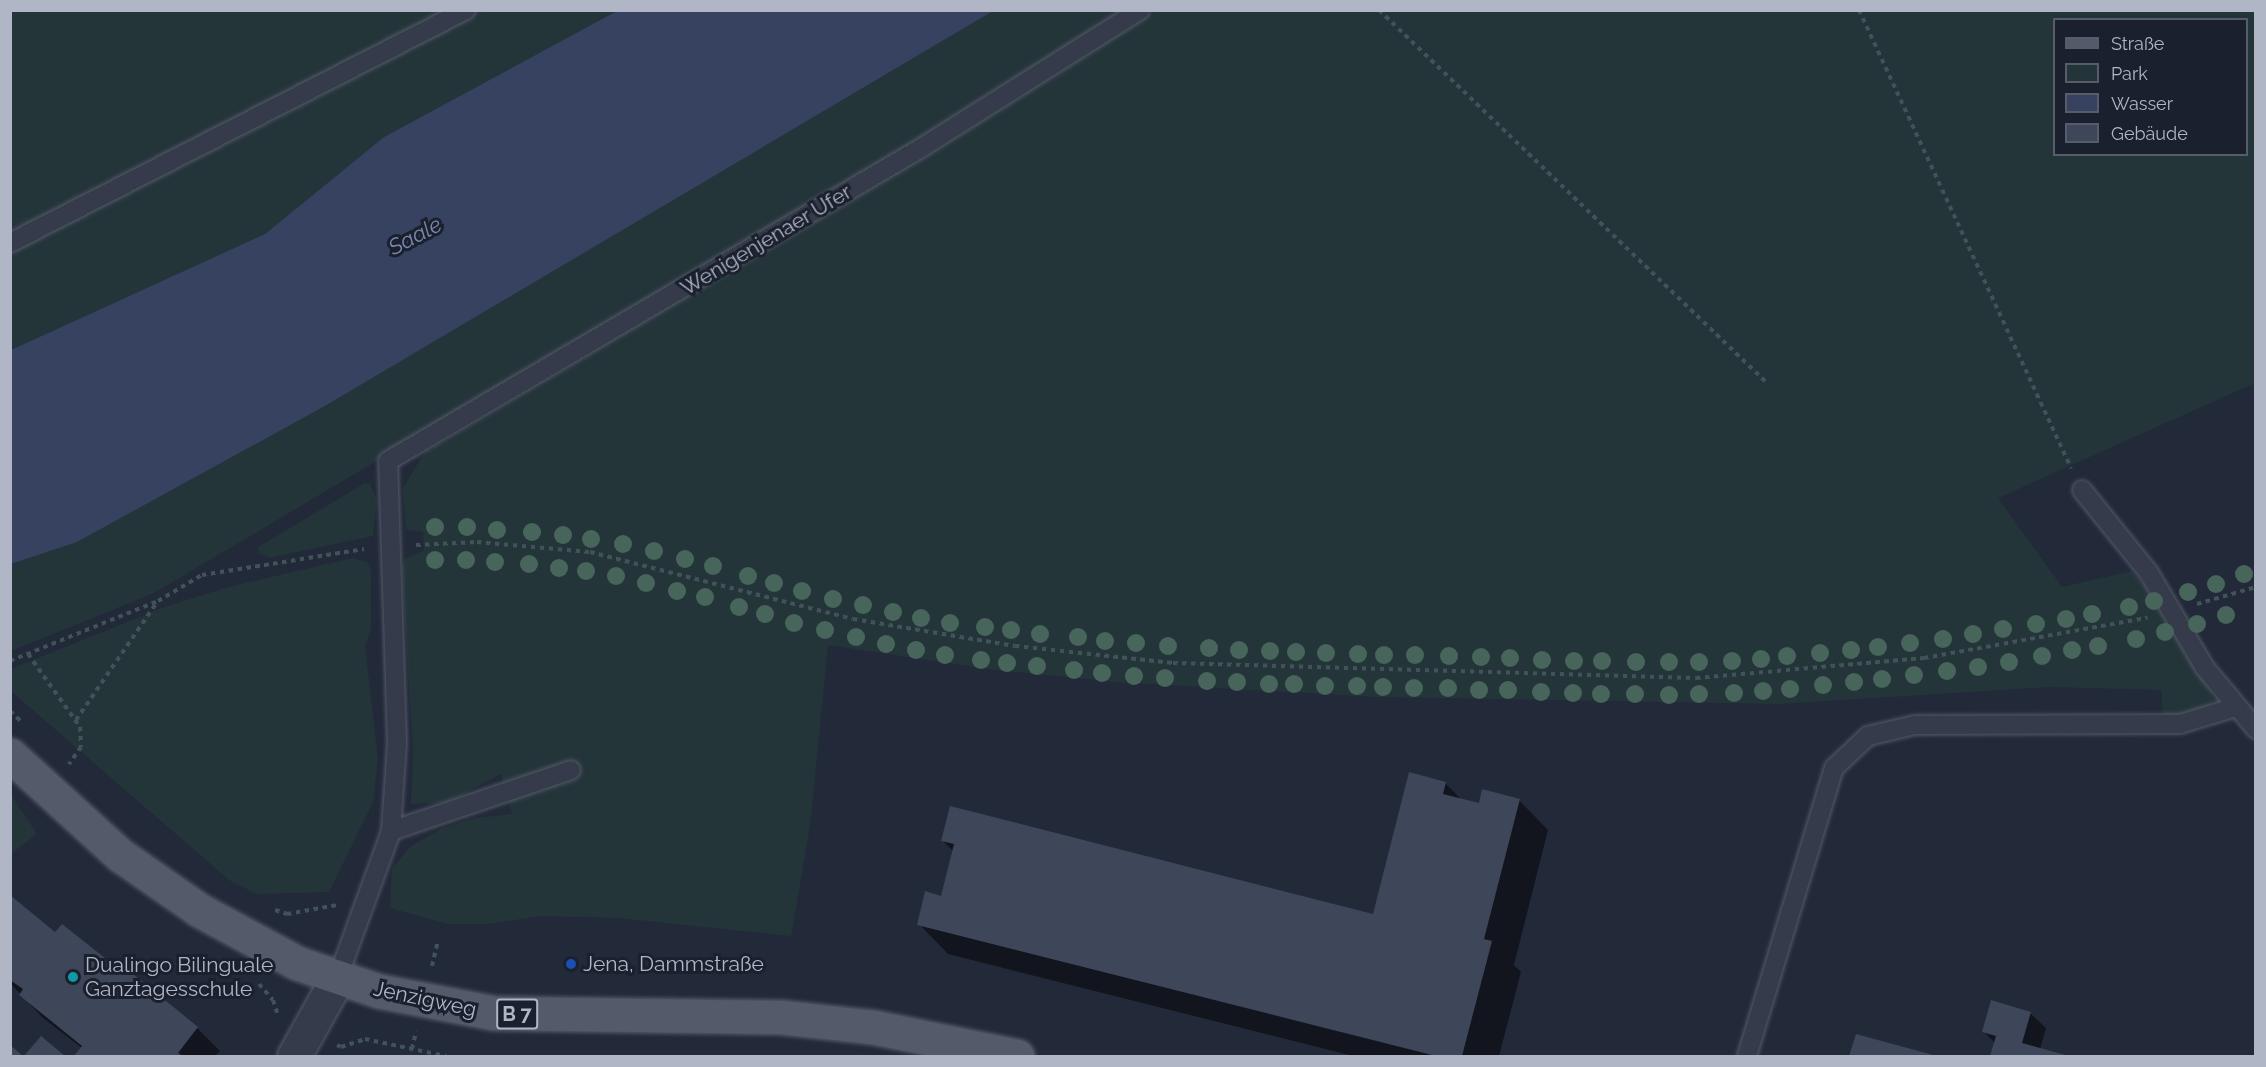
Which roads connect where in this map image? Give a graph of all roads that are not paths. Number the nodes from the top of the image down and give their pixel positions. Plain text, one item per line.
1 (466, 10) edge
2 (1140, 10) edge
3 (10, 243) edge
4 (2082, 490) road end
5 (2236, 707) junction
6 (2256, 729) edge
7 (21, 765) edge
8 (571, 770) dead end
9 (391, 831) junction
10 (338, 978) junction
11 (302, 1044) edge
12 (1017, 1056) edge
13 (1747, 1056) edge

1 - 3 lane
2 - 9 lane, Wenigenjenaer Ufer
4 - 5 lane
5 - 6 lane
5 - 13 lane
7 - 10 main road, Jenzigweg / B 7
8 - 9 lane
9 - 10 lane
10 - 11 street
10 - 12 main road, Jenzigweg / B 7

